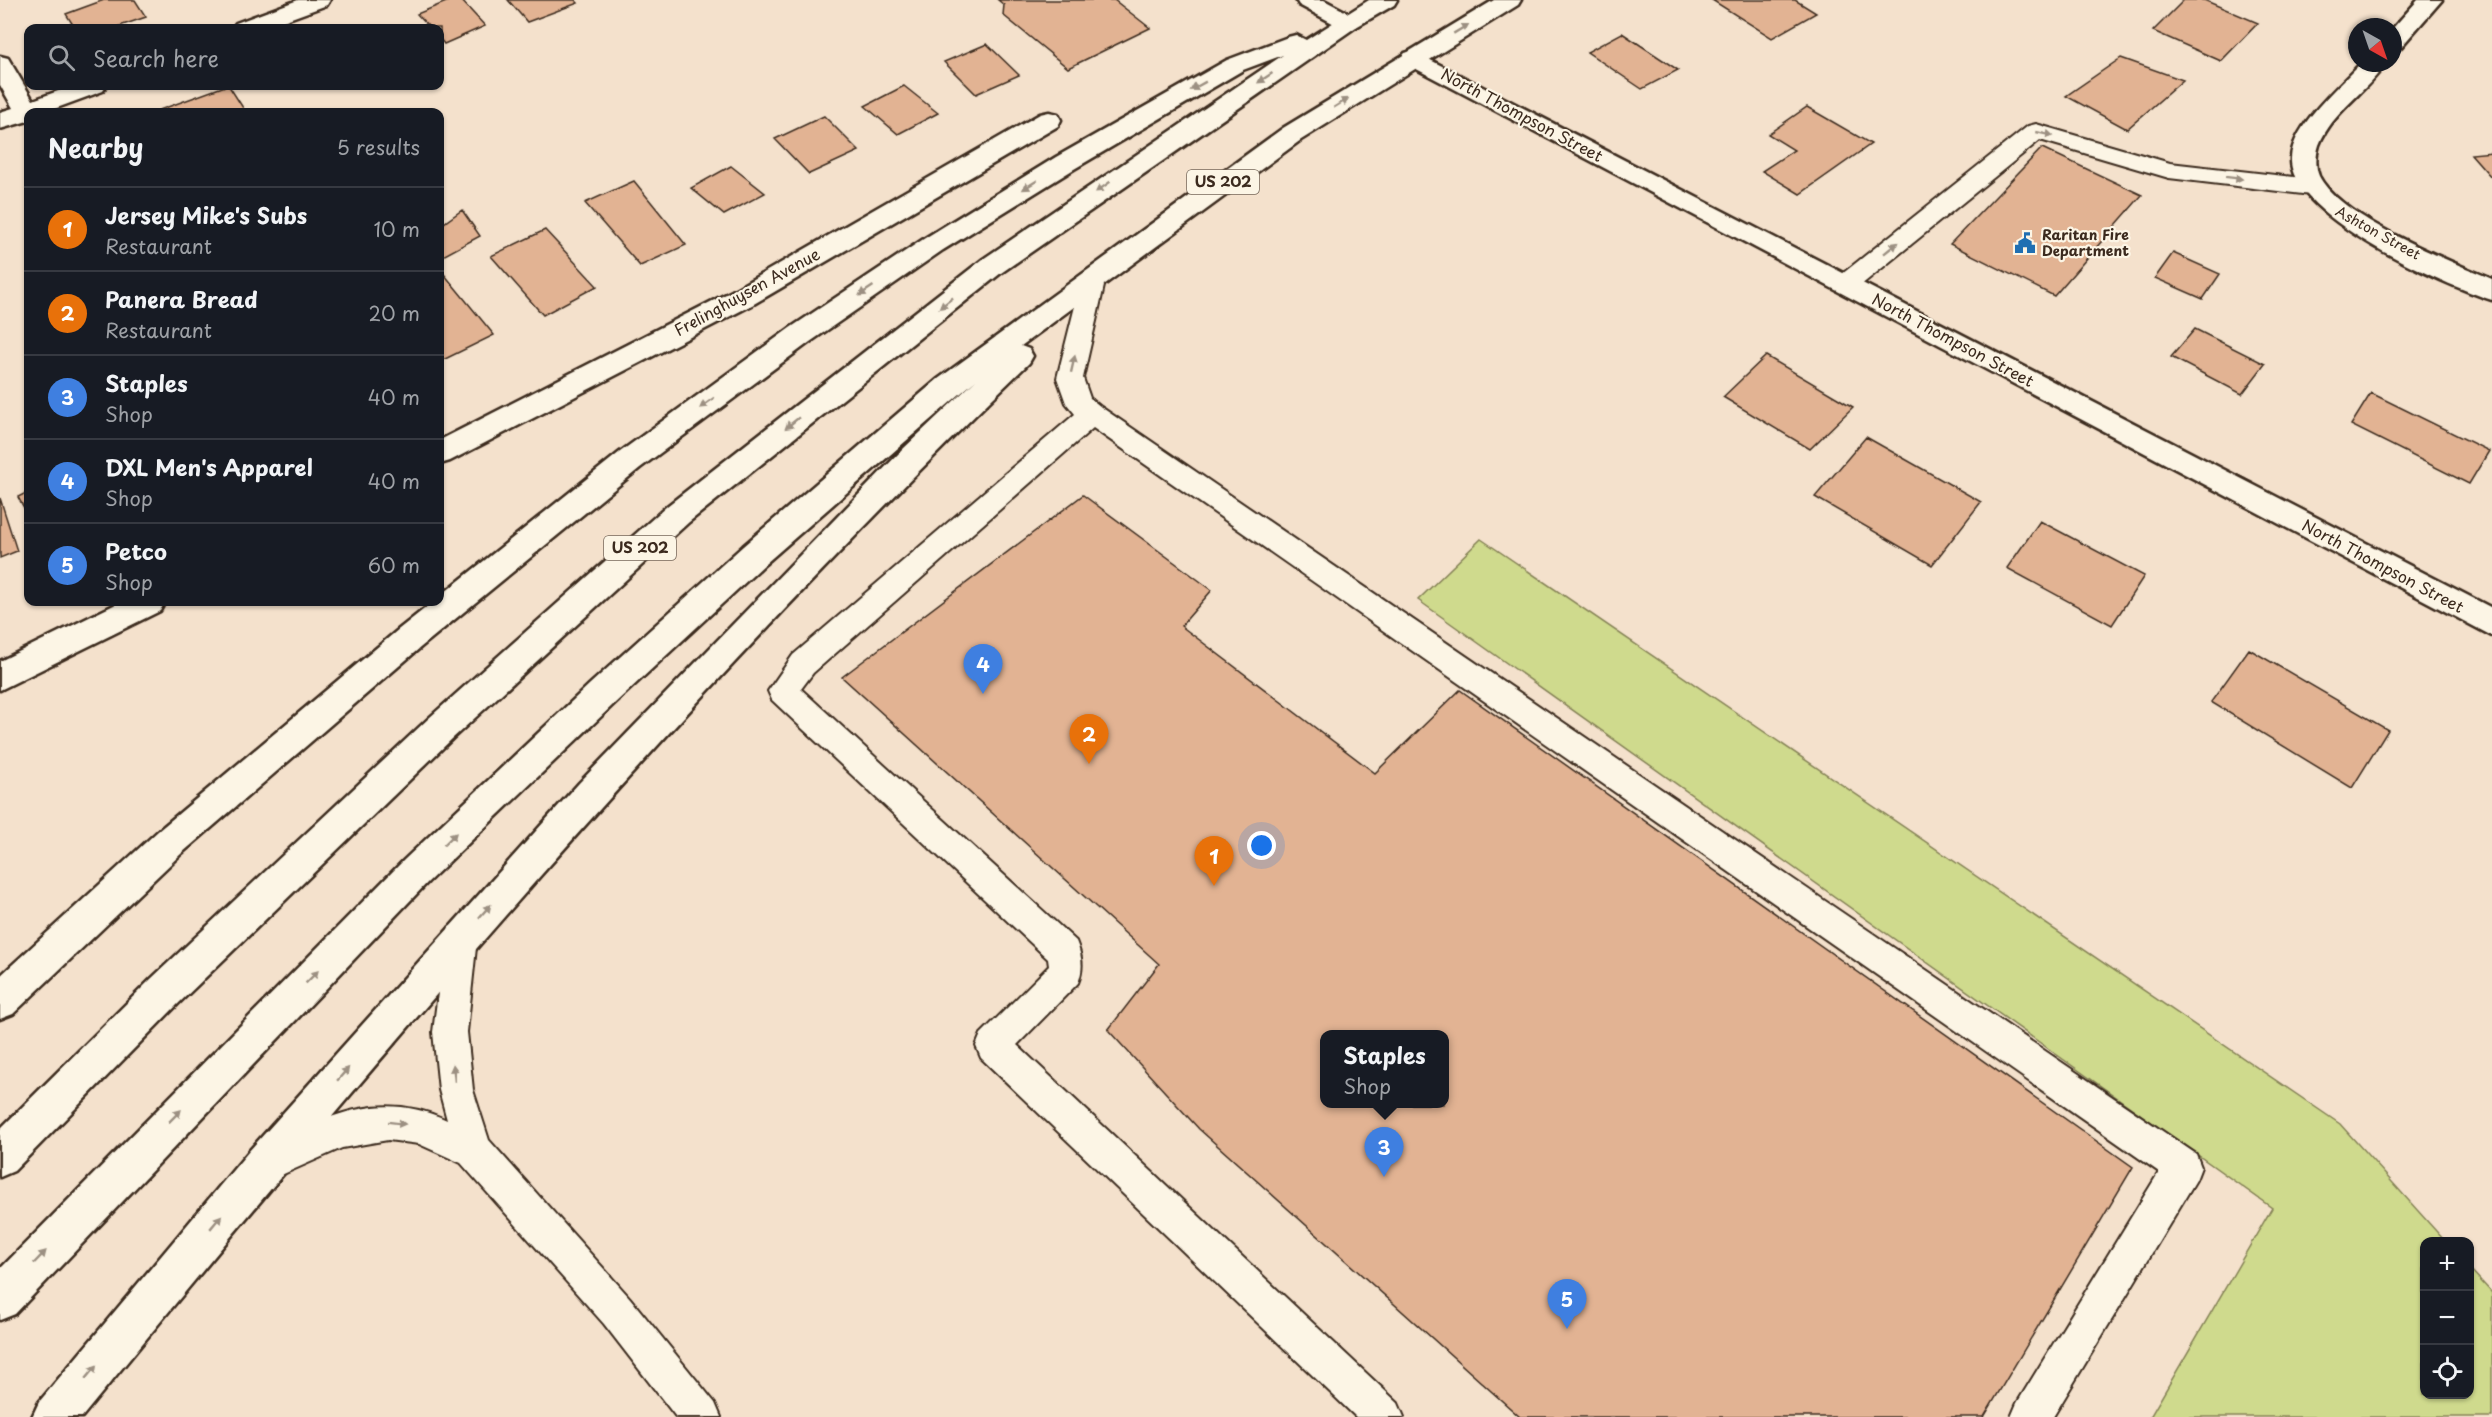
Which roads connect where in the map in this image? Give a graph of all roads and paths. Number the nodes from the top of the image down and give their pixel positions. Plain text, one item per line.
1 (319, 0) edge
2 (1307, 0) edge
3 (1386, 0) edge
4 (1510, 0) edge
5 (2430, 0) edge
6 (1348, 22) junction
7 (255, 24) edge
8 (2402, 32) edge
9 (1413, 58) junction
10 (0, 63) edge
11 (2366, 72) edge
12 (84, 90) edge
13 (26, 108) edge
14 (38, 108) edge
15 (24, 113) edge
16 (1049, 120) dead end
17 (0, 121) edge
18 (2310, 187) junction
19 (1156, 231) junction
20 (1846, 284) junction
21 (1092, 286) junction
22 (2492, 290) edge
23 (1092, 414) junction
24 (444, 451) edge
25 (141, 606) edge
26 (2492, 623) edge
27 (0, 676) edge
28 (461, 938) junction
29 (0, 1001) edge
30 (474, 1150) junction
31 (0, 1157) edge
32 (263, 1165) junction
33 (0, 1299) edge
34 (54, 1417) edge
35 (700, 1417) edge
36 (1384, 1417) edge
37 (2031, 1417) edge

1 - 7 main road
2 - 6 main road
3 - 6 main road, US 202
9 -> 4 main road, US 202
5 - 8 main road
6 -> 29 main road
6 -> 31 main road, US 202
19 -> 9 main road, US 202
9 - 20 main road, North Thompson Street
10 - 13 main road
11 - 18 main road
12 - 14 main road
15 - 17 main road
16 - 24 main road, Frelinghuysen Avenue
20 -> 18 lane
18 - 22 main road, Ashton Street
19 - 21 main road
33 -> 19 main road, US 202
20 - 26 main road, North Thompson Street
23 -> 21 lane
28 -> 21 main road
23 - 36 lane
23 - 37 lane
25 - 27 main road
30 -> 28 lane
32 -> 28 main road
32 -> 30 lane
30 - 35 lane
34 -> 32 main road

